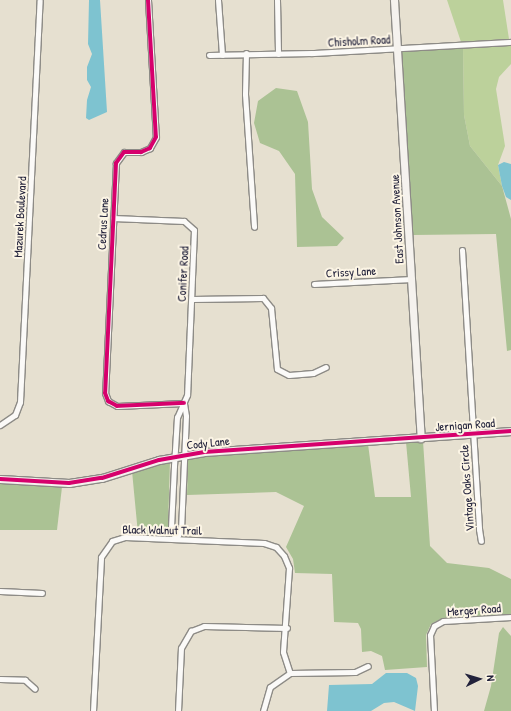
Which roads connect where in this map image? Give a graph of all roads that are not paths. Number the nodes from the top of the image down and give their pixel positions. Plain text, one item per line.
1 (40, 0) edge
2 (148, 0) edge
3 (218, 0) edge
4 (277, 0) edge
5 (394, 0) edge
6 (511, 42) edge
7 (398, 49) junction
8 (246, 53) junction
9 (278, 54) junction
10 (209, 55) dead end
11 (222, 55) junction
12 (113, 218) junction
13 (254, 227) dead end
14 (462, 250) dead end
15 (412, 279) junction
16 (314, 284) dead end
17 (192, 299) junction
18 (326, 367) dead end
19 (184, 404) junction
20 (0, 425) edge
21 (511, 432) edge
22 (474, 434) junction
23 (421, 438) junction
24 (184, 455) junction
25 (175, 457) junction
26 (0, 479) edge
27 (176, 539) junction
28 (482, 541) dead end
29 (0, 591) edge
30 (42, 593) dead end
31 (511, 617) edge
32 (287, 628) junction
33 (368, 666) dead end
34 (290, 673) junction
35 (0, 679) edge
36 (35, 689) dead end
37 (93, 711) edge
38 (178, 711) edge
39 (263, 711) edge
40 (434, 711) edge

1 - 20 street, Mazurek Boulevard
2 - 12 street, Cedrus Lane
3 - 11 street
4 - 9 street
5 - 7 street, East Johnson Avenue
6 - 7 street, Chisholm Road
7 - 9 street, Chisholm Road
7 - 15 street, East Johnson Avenue
8 - 9 street, Chisholm Road
8 - 11 street, Chisholm Road
8 - 13 street
10 - 11 street, Chisholm Road
12 - 17 street, Conifer Road
12 - 19 street, Cedrus Lane
14 - 22 street, Vintage Oaks Circle
15 - 16 street, Crissy Lane
15 - 23 street, East Johnson Avenue
17 - 18 street
17 - 19 street, Conifer Road
19 - 24 street, Conifer Road
19 - 25 street, Conifer Road
21 - 22 street, Jernigan Road
22 - 23 street, Jernigan Road
22 - 28 street, Vintage Oaks Circle
23 - 24 street, Cody Lane
24 - 25 street, Cody Lane
24 - 27 street, Conifer Road
25 - 26 street, Cody Lane
25 - 27 street, Conifer Road
27 - 32 street, Black Walnut Trail
27 - 37 street, Black Walnut Trail
29 - 30 street
31 - 40 street, Merger Road
32 - 34 street, Black Walnut Trail
32 - 38 street
33 - 34 street
34 - 39 street
35 - 36 street

